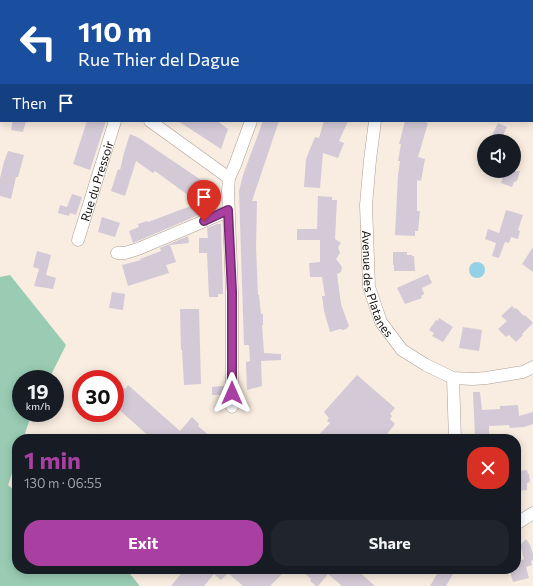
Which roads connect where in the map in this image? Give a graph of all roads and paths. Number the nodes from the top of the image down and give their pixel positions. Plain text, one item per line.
1 (115, 122) edge
2 (151, 122) edge
3 (251, 122) edge
4 (375, 122) edge
5 (229, 178) junction
6 (228, 210) junction
7 (78, 240) dead end
8 (117, 253) dead end
9 (533, 367) edge
10 (453, 378) junction
11 (232, 407) dead end
12 (455, 434) edge
13 (533, 513) edge
14 (521, 521) edge

1 - 7 street, Rue du Pressoir
2 - 5 street
3 - 5 street
4 - 10 street, Avenue des Platanes
5 - 6 street
6 - 8 street
6 - 11 street
9 - 10 street, Avenue des Platanes
10 - 12 street
13 - 14 street

